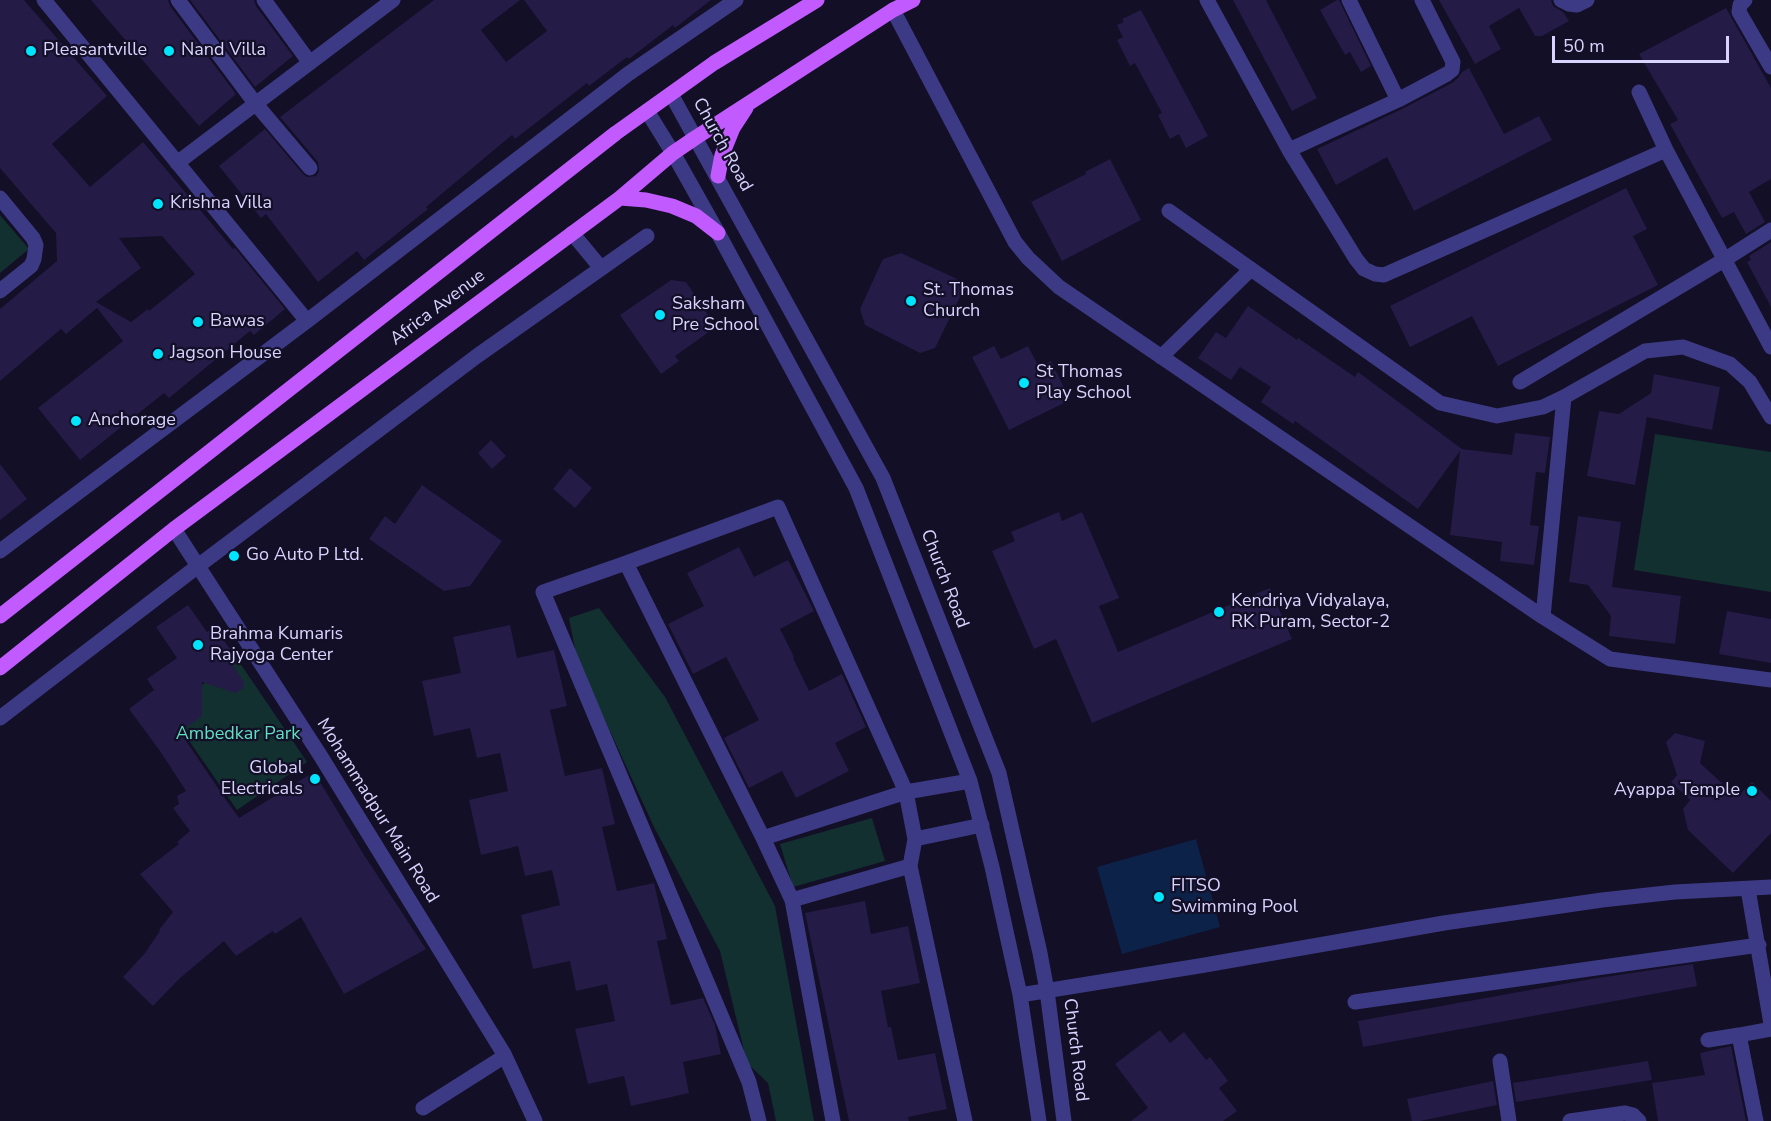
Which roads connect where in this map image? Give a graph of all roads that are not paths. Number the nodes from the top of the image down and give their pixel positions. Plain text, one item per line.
1 (44, 0) edge
2 (178, 0) edge
3 (264, 0) edge
4 (393, 0) edge
5 (736, 0) edge
6 (817, 0) edge
7 (913, 0) edge
8 (1207, 0) edge
9 (1349, 0) edge
10 (1422, 0) edge
11 (1561, 0) edge
12 (1587, 0) edge
13 (1746, 0) edge
14 (893, 10) junction
15 (310, 63) junction
16 (1771, 67) edge
17 (1639, 92) dead end
18 (672, 94) junction
19 (1398, 100) junction
20 (255, 103) junction
21 (750, 103) junction
22 (647, 111) junction
23 (695, 138) junction
24 (1289, 150) junction
25 (1666, 150) junction
26 (674, 153) junction
27 (177, 163) junction
28 (310, 168) dead end
29 (718, 176) junction
30 (0, 198) edge
31 (620, 198) junction
32 (1170, 211) dead end
33 (1771, 230) edge
34 (572, 233) junction
35 (718, 233) junction
36 (647, 236) dead end
37 (1724, 260) junction
38 (601, 268) junction
39 (1251, 269) junction
40 (0, 291) edge
41 (307, 321) junction
42 (1771, 347) edge
43 (1161, 357) junction
44 (1520, 382) dead end
45 (1564, 397) junction
46 (1771, 417) edge
47 (174, 530) junction
48 (0, 551) edge
49 (626, 563) junction
50 (198, 566) junction
51 (0, 615) edge
52 (1543, 617) junction
53 (0, 668) edge
54 (1771, 681) edge
55 (0, 718) edge
56 (970, 781) junction
57 (906, 792) junction
58 (982, 825) junction
59 (763, 838) junction
60 (915, 839) junction
61 (910, 866) junction
62 (1771, 887) edge
63 (1748, 889) junction
64 (792, 900) junction
65 (1759, 945) junction
66 (1047, 991) junction
67 (1020, 995) junction
68 (1355, 1002) dead end
69 (1771, 1024) edge
70 (1771, 1029) edge
71 (1739, 1035) junction
72 (1708, 1040) dead end
73 (505, 1056) junction
74 (1500, 1061) dead end
75 (423, 1108) dead end
76 (535, 1121) edge
77 (759, 1121) edge
78 (833, 1121) edge
79 (965, 1121) edge
80 (1039, 1121) edge
81 (1064, 1121) edge
82 (1509, 1121) edge
83 (1570, 1121) edge
84 (1639, 1121) edge
85 (1756, 1121) edge

1 - 27 street
2 - 20 street
3 - 15 street
4 - 15 street
5 - 41 street
6 - 18 main road, Africa Avenue
7 - 14 main road, Africa Avenue
8 - 24 street
9 - 19 street
10 - 19 street
11 - 12 street
13 - 16 street
14 - 21 main road, Africa Avenue
14 - 43 street
15 - 20 street
17 - 25 street
18 - 22 main road, Africa Avenue
18 - 23 street, Church Road
19 - 24 street
20 - 27 street
20 - 28 street
21 - 23 main road, Africa Avenue
21 - 29 main road
22 - 26 street
22 - 51 main road, Africa Avenue
23 - 26 main road, Africa Avenue
23 - 29 street, Church Road
24 - 25 street
25 - 37 street
26 - 31 main road, Africa Avenue
26 - 35 street
27 - 41 street
29 - 66 street, Church Road
30 - 40 street
31 - 34 main road, Africa Avenue
31 - 35 main road
32 - 39 street
33 - 37 street
34 - 38 street
34 - 47 main road, Africa Avenue
35 - 56 street
36 - 38 street
37 - 42 street
37 - 44 street
38 - 50 street
39 - 43 street
39 - 45 street
41 - 48 street
43 - 52 street
45 - 46 street
45 - 52 street
47 - 50 street, Mohammadpur Main Road
47 - 53 main road, Africa Avenue
49 - 57 street
49 - 59 street
49 - 77 street
50 - 55 street
50 - 73 street, Mohammadpur Main Road
52 - 54 street
56 - 57 street
56 - 58 street
57 - 59 street
57 - 60 street
58 - 60 street
58 - 67 street
59 - 64 street
60 - 61 street
61 - 64 street
61 - 79 street
62 - 63 street
63 - 65 street
63 - 66 street
64 - 78 street
65 - 68 street
65 - 69 street
66 - 67 street
66 - 81 street, Church Road
67 - 80 street
70 - 71 street
71 - 72 street
71 - 85 street
73 - 75 street
73 - 76 street, Mohammadpur Main Road
74 - 82 street
83 - 84 street

